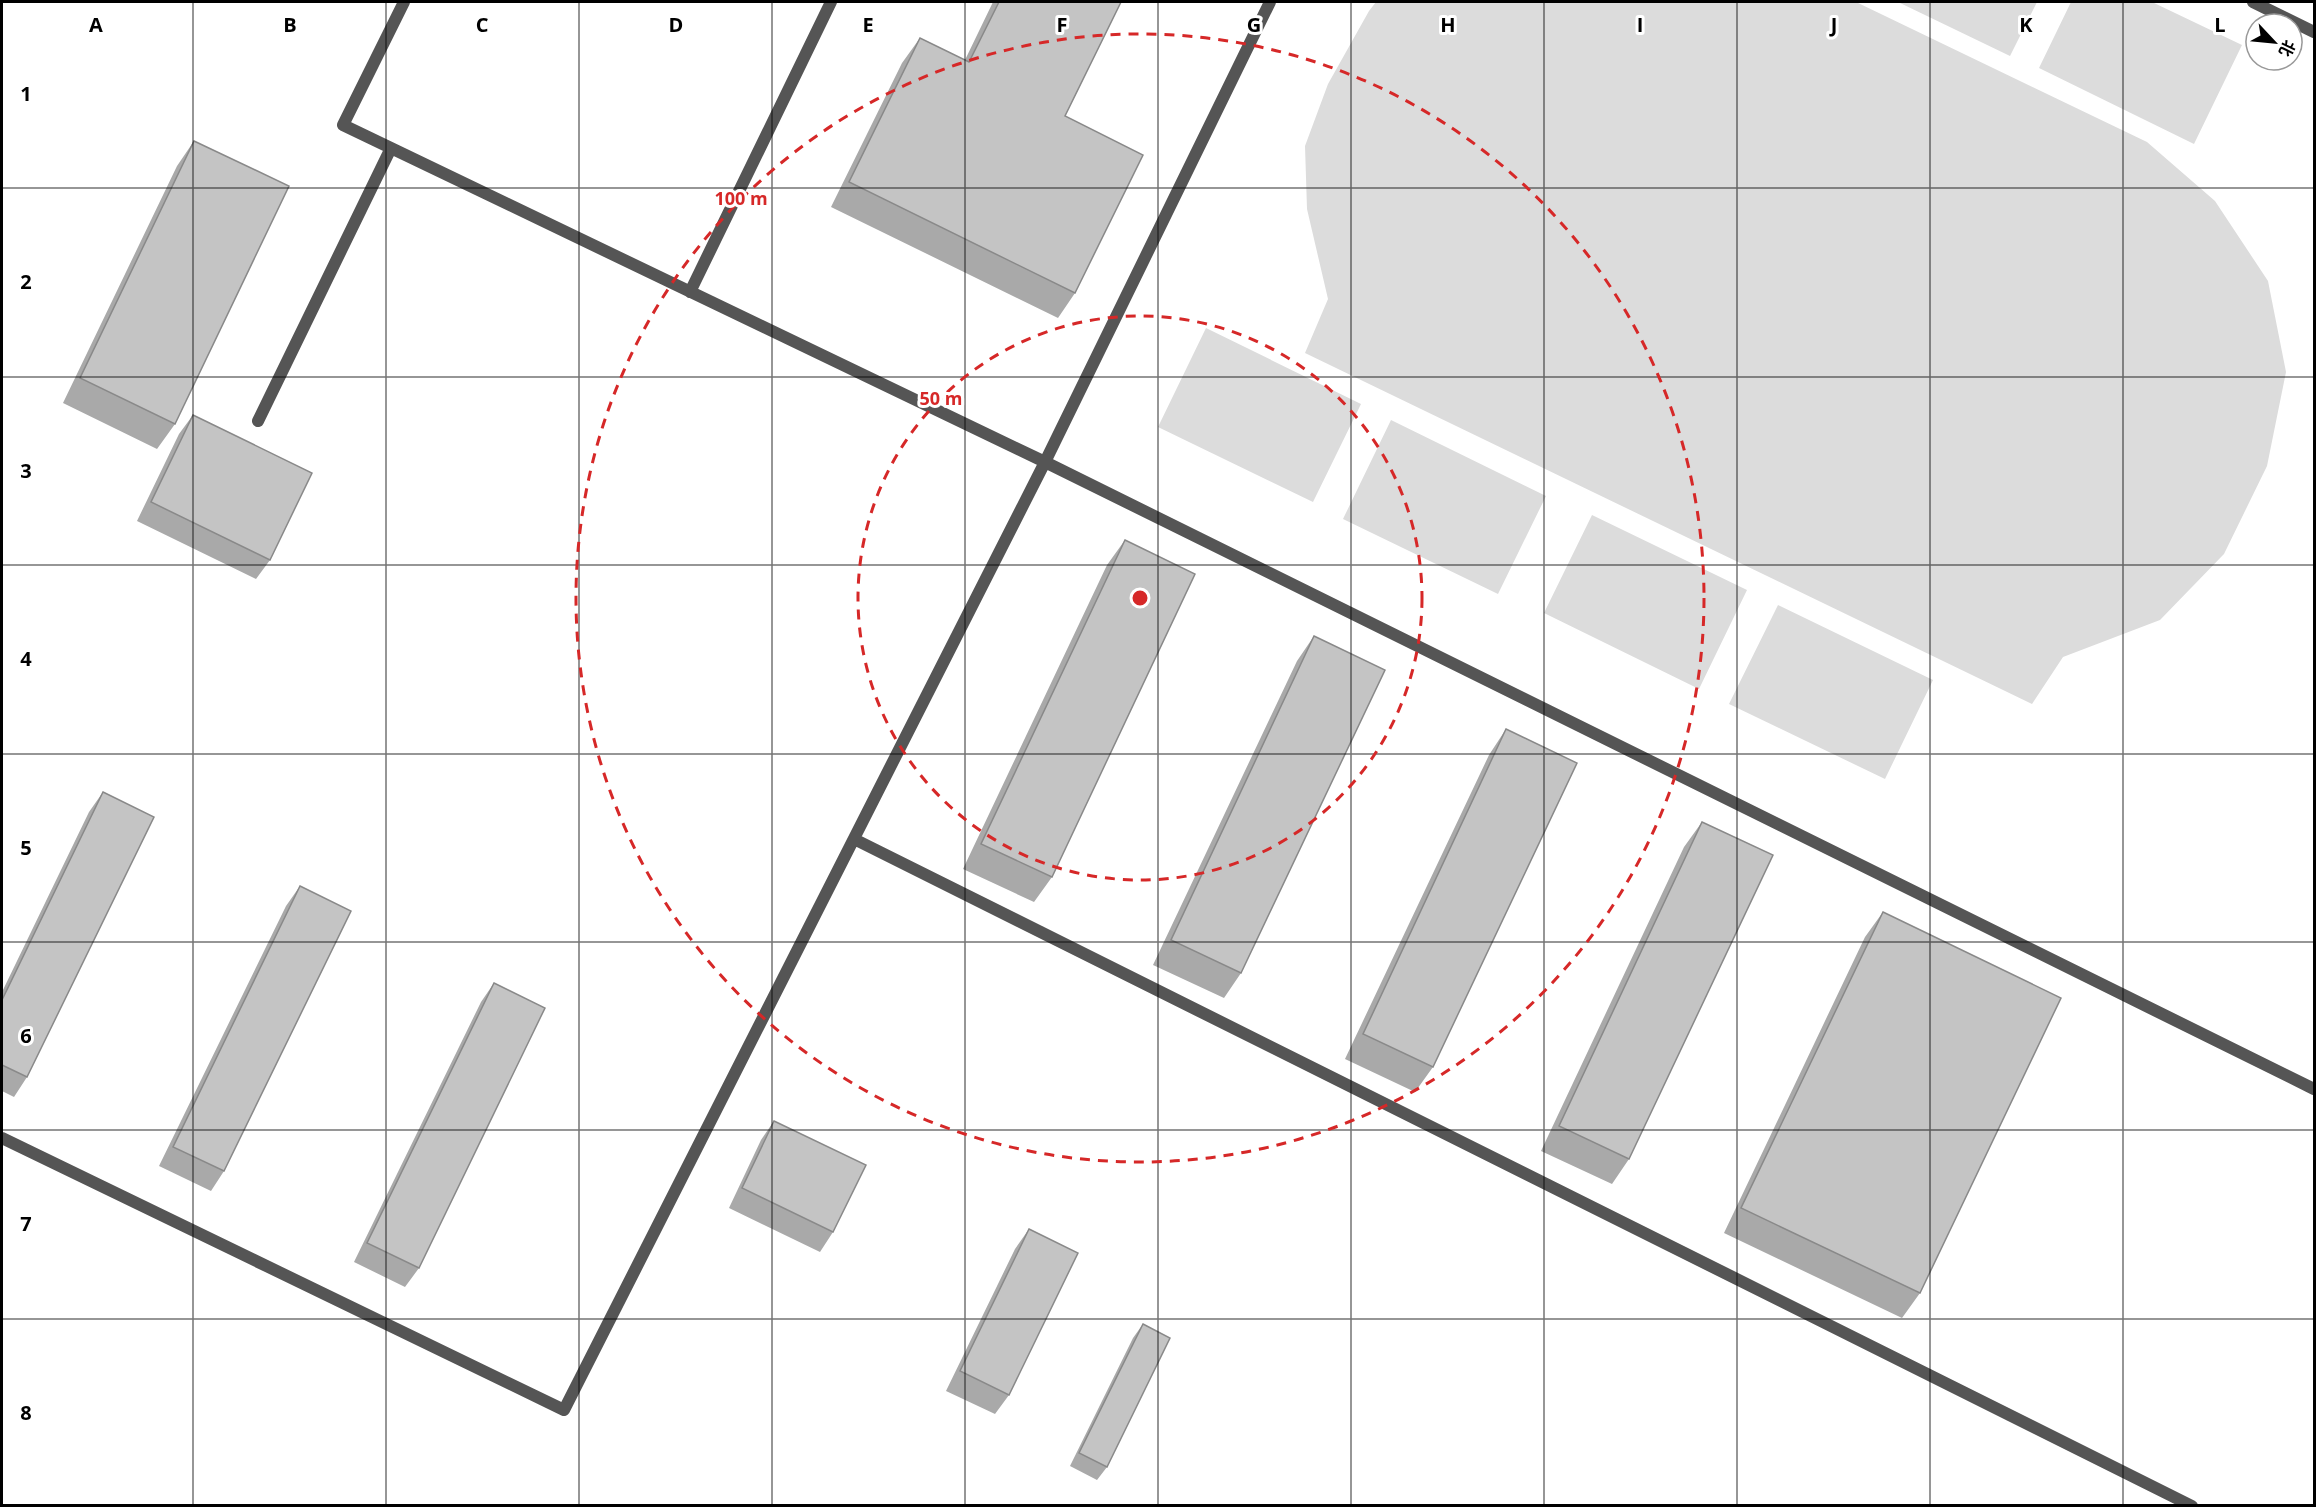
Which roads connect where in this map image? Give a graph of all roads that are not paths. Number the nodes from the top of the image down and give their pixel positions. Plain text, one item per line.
1 (404, 2) edge
2 (831, 2) edge
3 (1269, 2) edge
4 (2253, 2) edge
5 (2314, 32) edge
6 (391, 148) junction
7 (690, 292) junction
8 (258, 421) dead end
9 (1045, 462) junction
10 (854, 839) junction
11 (2314, 1089) edge
12 (2, 1138) edge
13 (2192, 1506) edge

1 - 6 street
2 - 7 street
3 - 9 street
4 - 5 street
6 - 7 street
6 - 8 street
7 - 9 street
9 - 10 street
9 - 11 street
10 - 12 street
10 - 13 street

